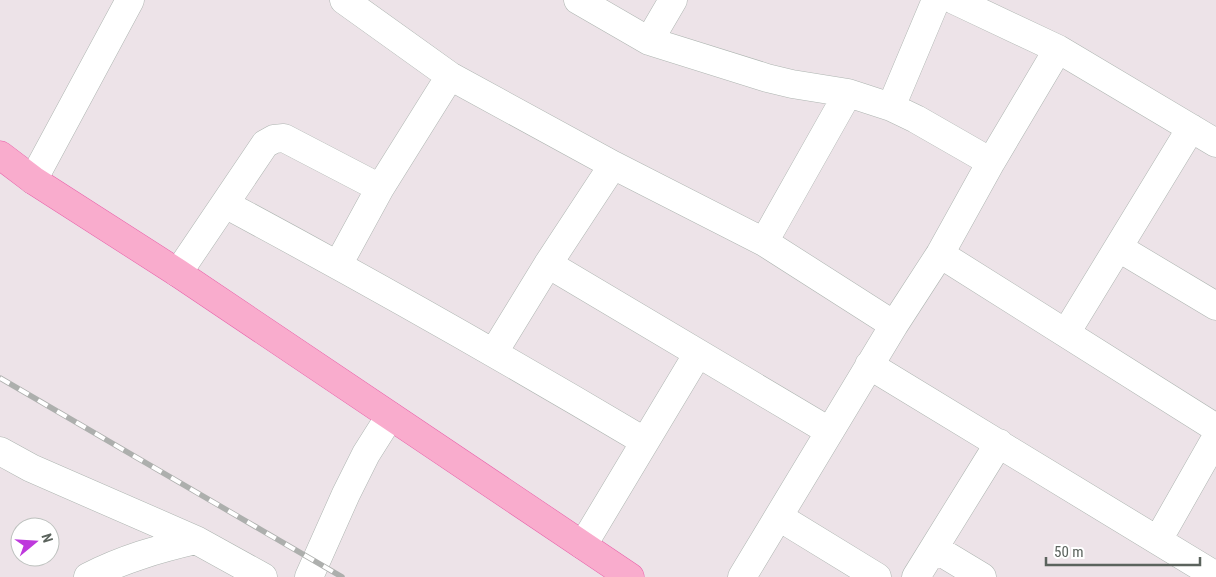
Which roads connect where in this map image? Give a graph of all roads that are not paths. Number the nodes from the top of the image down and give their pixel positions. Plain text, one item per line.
1 (130, 0) edge
2 (344, 0) edge
3 (578, 0) edge
4 (673, 0) edge
5 (936, 0) edge
6 (954, 0) edge
7 (648, 41) junction
8 (1058, 48) junction
9 (450, 76) junction
10 (848, 93) junction
11 (891, 107) junction
12 (1191, 128) junction
13 (1216, 143) edge
14 (0, 155) edge
15 (991, 162) junction
16 (613, 165) junction
17 (34, 180) junction
18 (380, 188) junction
19 (225, 204) junction
20 (764, 242) junction
21 (1119, 248) junction
22 (940, 254) junction
23 (548, 264) junction
24 (338, 265) junction
25 (178, 273) junction
26 (1216, 306) edge
27 (894, 325) junction
28 (1066, 333) junction
29 (494, 352) junction
30 (698, 354) junction
31 (869, 365) junction
32 (390, 416) junction
33 (1216, 428) edge
34 (829, 431) junction
35 (1216, 438) edge
36 (644, 441) junction
37 (999, 443) junction
38 (0, 451) edge
39 (779, 517) junction
40 (196, 540) junction
41 (1158, 540) junction
42 (583, 545) junction
43 (934, 548) junction
44 (260, 576) edge
45 (1216, 576) edge
46 (88, 577) edge
47 (309, 577) edge
48 (630, 577) edge
49 (742, 577) edge
50 (877, 577) edge
51 (916, 577) edge
52 (982, 577) edge

1 - 17 street
2 - 9 street
3 - 7 street
4 - 7 street
5 - 11 street
6 - 8 street
7 - 10 street
8 - 12 street
8 - 15 street
9 - 16 street
9 - 18 street
10 - 11 street
10 - 20 street
11 - 15 street
12 - 13 street
12 - 21 street
14 - 17 main road
15 - 22 street
16 - 20 street
16 - 23 street
17 - 25 main road
18 - 19 street
18 - 24 street
19 - 24 street
19 - 25 street
20 - 27 street
21 - 26 street
21 - 28 street
22 - 27 street
22 - 28 street
23 - 29 street
23 - 30 street
24 - 29 street
25 - 32 main road
27 - 31 street
28 - 33 street
29 - 36 street
30 - 34 street
30 - 36 street
31 - 34 street
31 - 37 street
32 - 42 main road
32 - 47 street
34 - 39 street
35 - 41 street
36 - 42 street
37 - 41 street
37 - 43 street
38 - 40 street
39 - 49 street
39 - 50 street
40 - 44 street
40 - 46 street
41 - 45 street
42 - 48 main road
43 - 51 street
43 - 52 street

